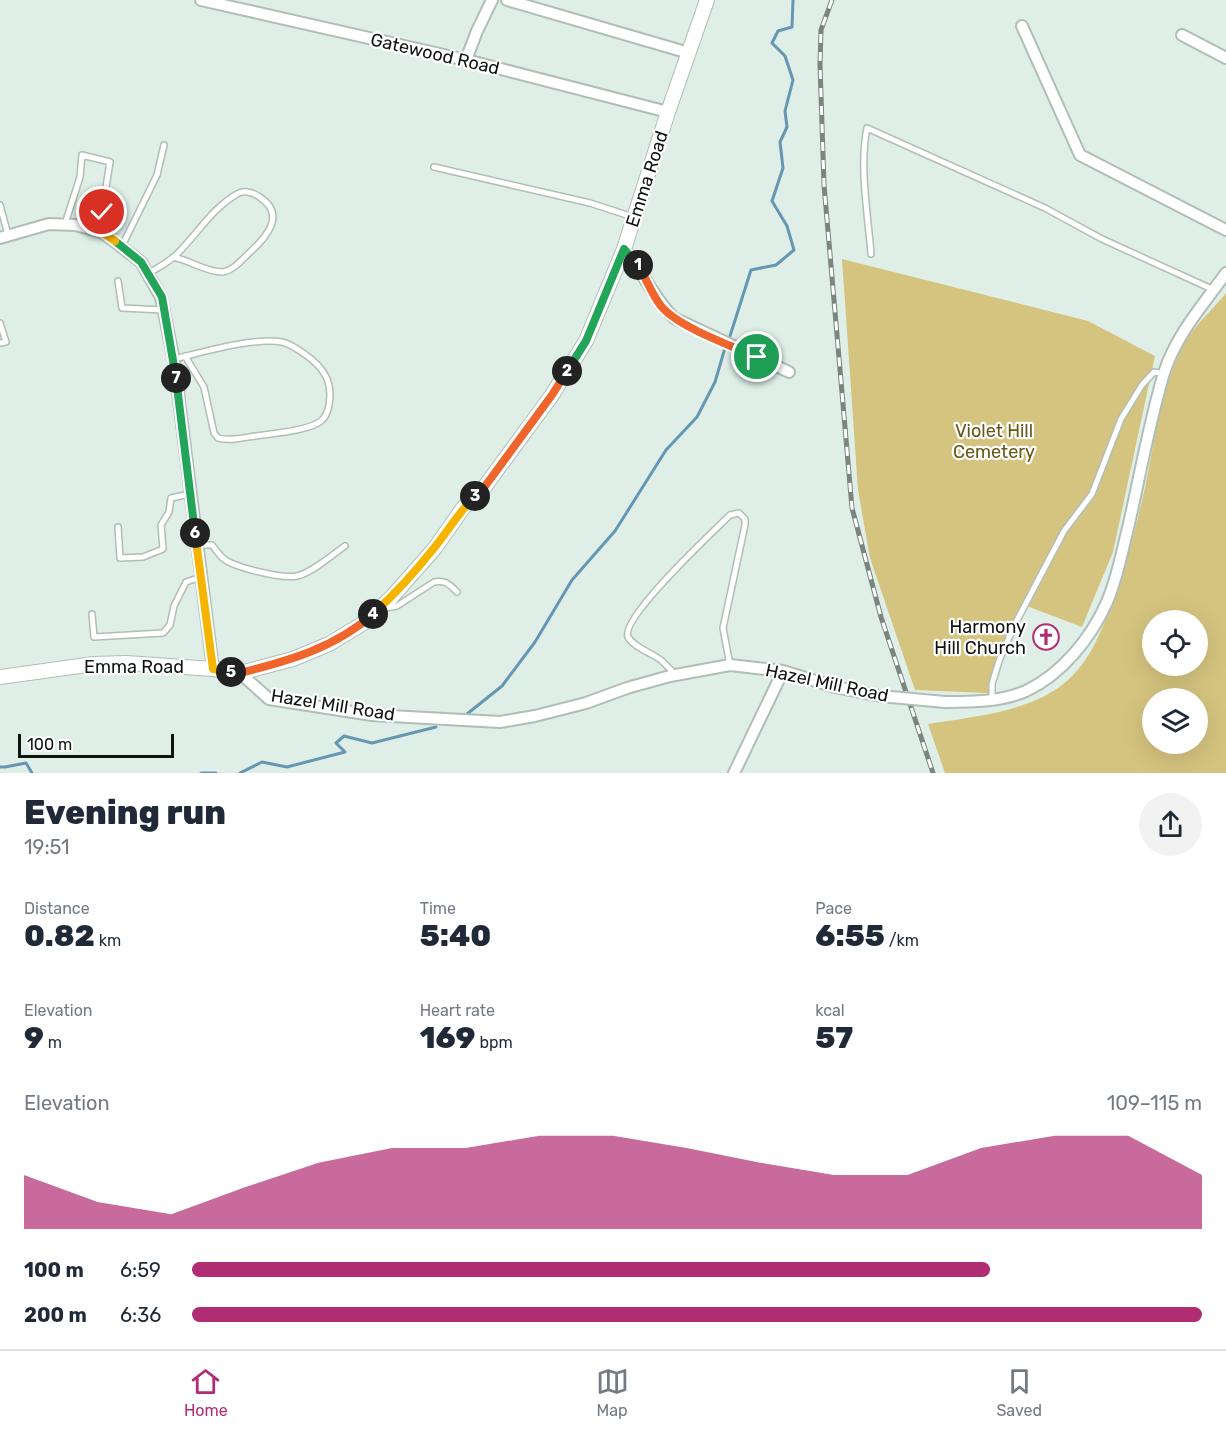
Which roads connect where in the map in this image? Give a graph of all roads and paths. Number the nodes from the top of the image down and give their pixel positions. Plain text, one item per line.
1 (201, 0) edge
2 (492, 0) edge
3 (507, 0) edge
4 (707, 0) edge
5 (1022, 26) dead end
6 (1182, 36) dead end
7 (689, 53) junction
8 (1226, 58) edge
9 (466, 60) junction
10 (668, 112) junction
11 (164, 145) dead end
12 (434, 167) dead end
13 (0, 205) edge
14 (635, 218) junction
15 (65, 224) junction
16 (1226, 230) edge
17 (102, 232) junction
18 (4, 237) edge
19 (122, 246) junction
20 (624, 249) junction
21 (871, 254) dead end
22 (173, 257) junction
23 (1226, 273) edge
24 (148, 274) junction
25 (118, 281) dead end
26 (1214, 290) junction
27 (165, 310) junction
28 (0, 323) edge
29 (0, 344) edge
30 (179, 357) junction
31 (789, 372) dead end
32 (1164, 374) junction
33 (190, 494) junction
34 (118, 527) dead end
35 (197, 545) junction
36 (345, 546) dead end
37 (201, 577) junction
38 (457, 592) dead end
39 (381, 606) junction
40 (92, 614) dead end
41 (730, 665) junction
42 (213, 669) junction
43 (783, 671) junction
44 (240, 673) junction
45 (676, 675) junction
46 (0, 677) edge
47 (992, 699) junction
48 (734, 773) edge

1 - 9 street, Gatewood Road
2 - 9 street
3 - 7 street
4 - 7 street, Emma Road
5 - 16 street
6 - 8 street
7 - 10 street, Emma Road
9 - 10 street, Gatewood Road
10 - 14 street, Emma Road
11 - 19 lane
12 - 14 lane
13 - 18 lane
14 - 20 street, Emma Road
15 - 17 street
15 - 17 lane
15 - 18 street
17 - 19 street
19 - 24 street
20 - 31 street
20 - 39 street, Emma Road
21 - 26 lane
22 - 22 lane
22 - 24 lane
23 - 26 street, Hazel Mill Road
24 - 27 street
25 - 27 lane
26 - 32 street, Hazel Mill Road
27 - 30 street
28 - 29 lane
30 - 30 lane
30 - 33 street
32 - 47 lane
32 - 47 street, Hazel Mill Road
33 - 34 lane
33 - 35 street
35 - 36 lane
35 - 37 street
37 - 40 lane
37 - 42 street
38 - 39 lane
39 - 44 street, Emma Road
41 - 43 street, Hazel Mill Road
41 - 45 street, Hazel Mill Road
41 - 45 lane
42 - 44 street, Emma Road
42 - 46 street, Emma Road
43 - 47 street, Hazel Mill Road, bridge
43 - 48 street
44 - 45 street, Hazel Mill Road

